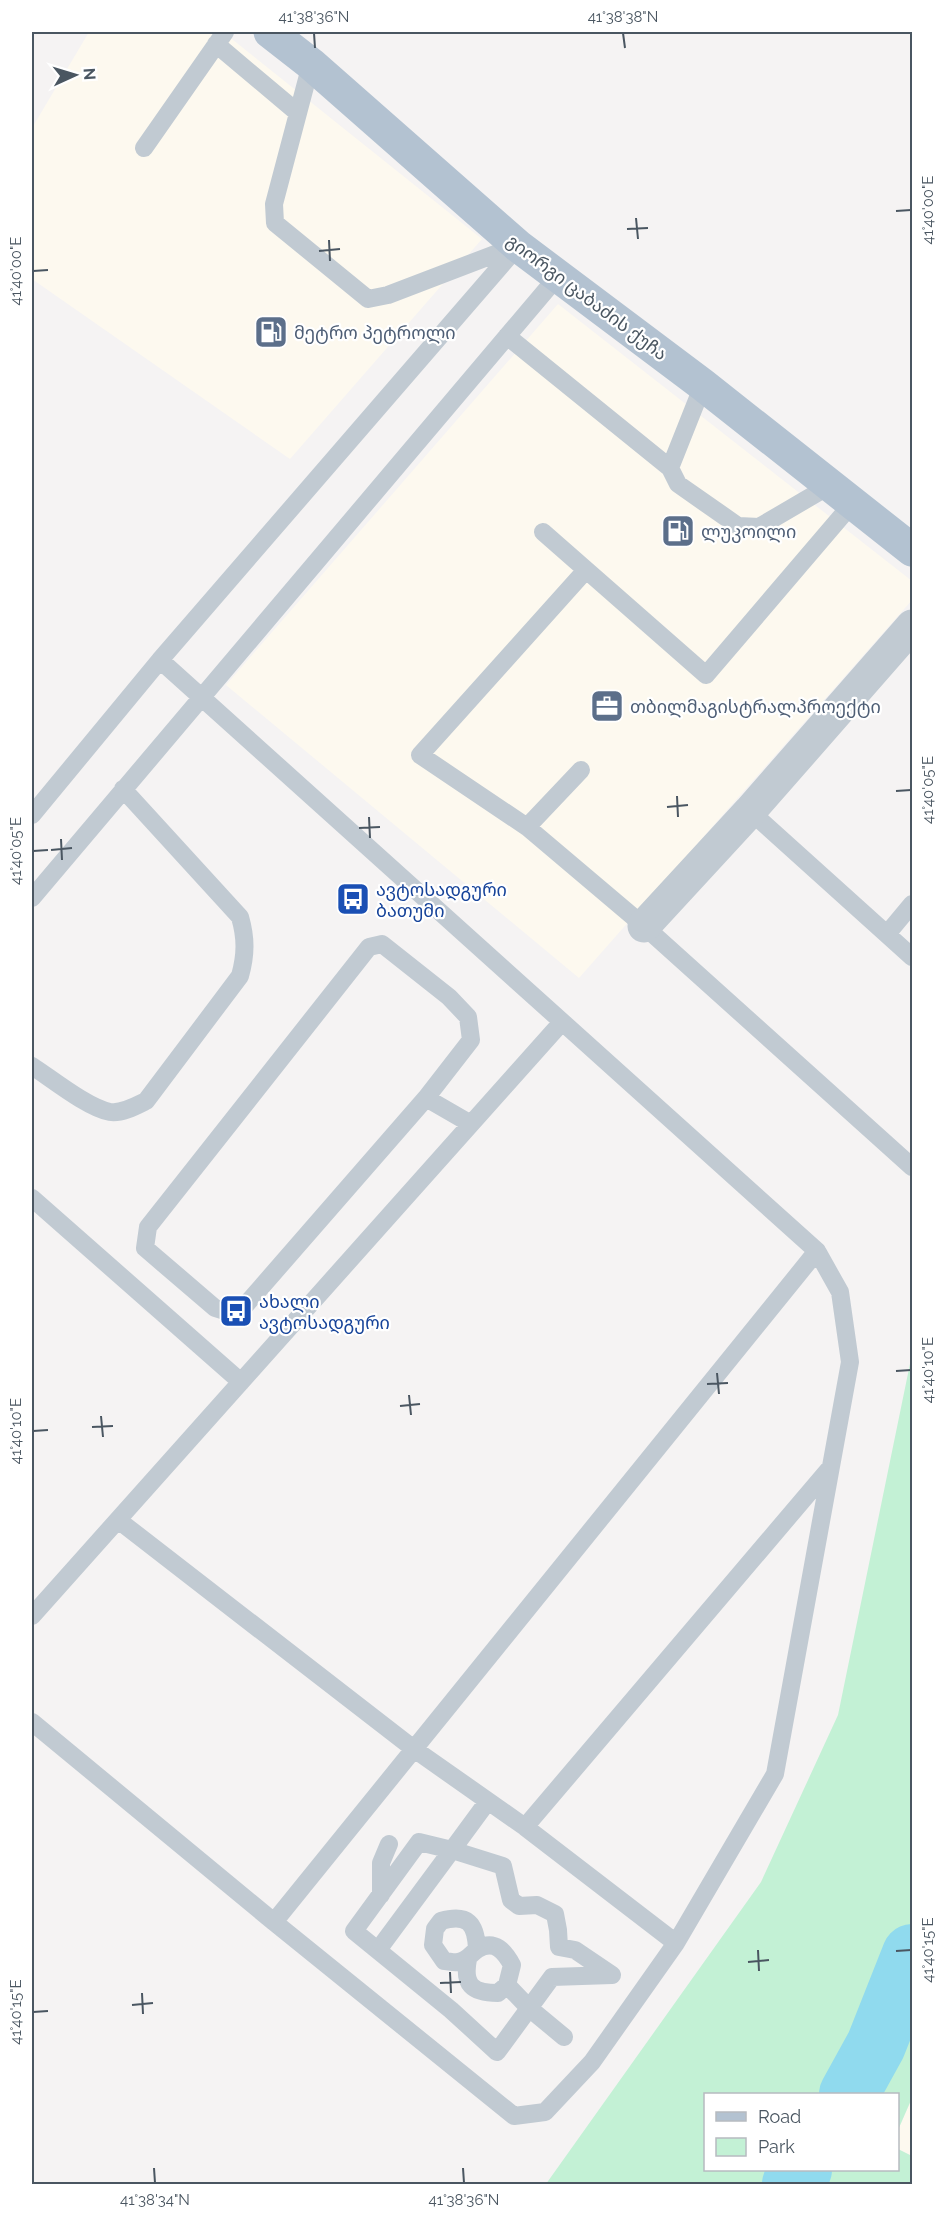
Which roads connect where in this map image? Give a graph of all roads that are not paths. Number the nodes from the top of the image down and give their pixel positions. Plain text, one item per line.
1 (270, 32) edge
2 (220, 38) edge
3 (311, 64) junction
4 (298, 113) junction
5 (144, 148) dead end
6 (518, 246) junction
7 (558, 276) junction
8 (507, 336) junction
9 (703, 385) junction
10 (670, 468) junction
11 (840, 495) junction
12 (543, 532) dead end
13 (912, 550) edge
14 (586, 570) junction
15 (912, 626) edge
16 (160, 660) junction
17 (200, 696) junction
18 (581, 770) dead end
19 (123, 789) junction
20 (750, 811) junction
21 (32, 815) edge
22 (527, 827) junction
23 (32, 898) edge
24 (912, 904) edge
25 (644, 926) junction
26 (887, 934) junction
27 (912, 957) edge
28 (562, 1022) junction
29 (32, 1066) edge
30 (426, 1098) junction
31 (471, 1124) junction
32 (912, 1167) edge
33 (32, 1198) edge
34 (817, 1251) junction
35 (241, 1382) junction
36 (831, 1466) junction
37 (118, 1520) junction
38 (32, 1616) edge
39 (32, 1722) edge
40 (414, 1749) junction
41 (488, 1801) junction
42 (525, 1827) junction
43 (389, 1844) dead end
44 (452, 1850) junction
45 (381, 1895) junction
46 (274, 1922) junction
47 (676, 1943) junction
48 (378, 1950) junction
49 (507, 1985) junction
50 (529, 2008) junction
51 (564, 2037) dead end

1 - 3 main road, გიორგი ცაბაძის ქუჩა
2 - 4 lane
2 - 5 lane
3 - 4 lane
3 - 6 main road, გიორგი ცაბაძის ქუჩა
4 - 6 lane
6 - 7 main road, გიორგი ცაბაძის ქუჩა
6 - 16 lane
7 - 8 lane
7 - 9 main road, გიორგი ცაბაძის ქუჩა
8 - 10 lane
8 - 17 lane
9 - 10 lane
9 - 11 main road, გიორგი ცაბაძის ქუჩა
10 - 11 lane
11 - 13 main road, გიორგი ცაბაძის ქუჩა
11 - 14 lane
12 - 14 lane
14 - 22 lane
15 - 20 street
16 - 17 lane
16 - 21 lane
17 - 19 lane
17 - 28 lane
18 - 22 lane
19 - 23 lane
19 - 29 lane
20 - 25 street
20 - 26 lane
22 - 25 lane
24 - 26 lane
25 - 32 lane
26 - 27 lane
28 - 31 lane
28 - 34 lane
30 - 30 lane
30 - 31 lane
31 - 35 lane
33 - 35 lane
34 - 36 lane
34 - 40 lane
35 - 37 lane
36 - 42 lane
36 - 47 lane
37 - 38 lane
37 - 40 lane
39 - 46 lane
40 - 41 lane
40 - 46 lane
41 - 42 lane
41 - 44 lane
42 - 47 lane
43 - 45 lane
44 - 45 lane
44 - 48 lane
44 - 50 lane
45 - 48 lane
46 - 47 lane
48 - 50 lane
49 - 49 lane
49 - 50 lane
50 - 51 lane

